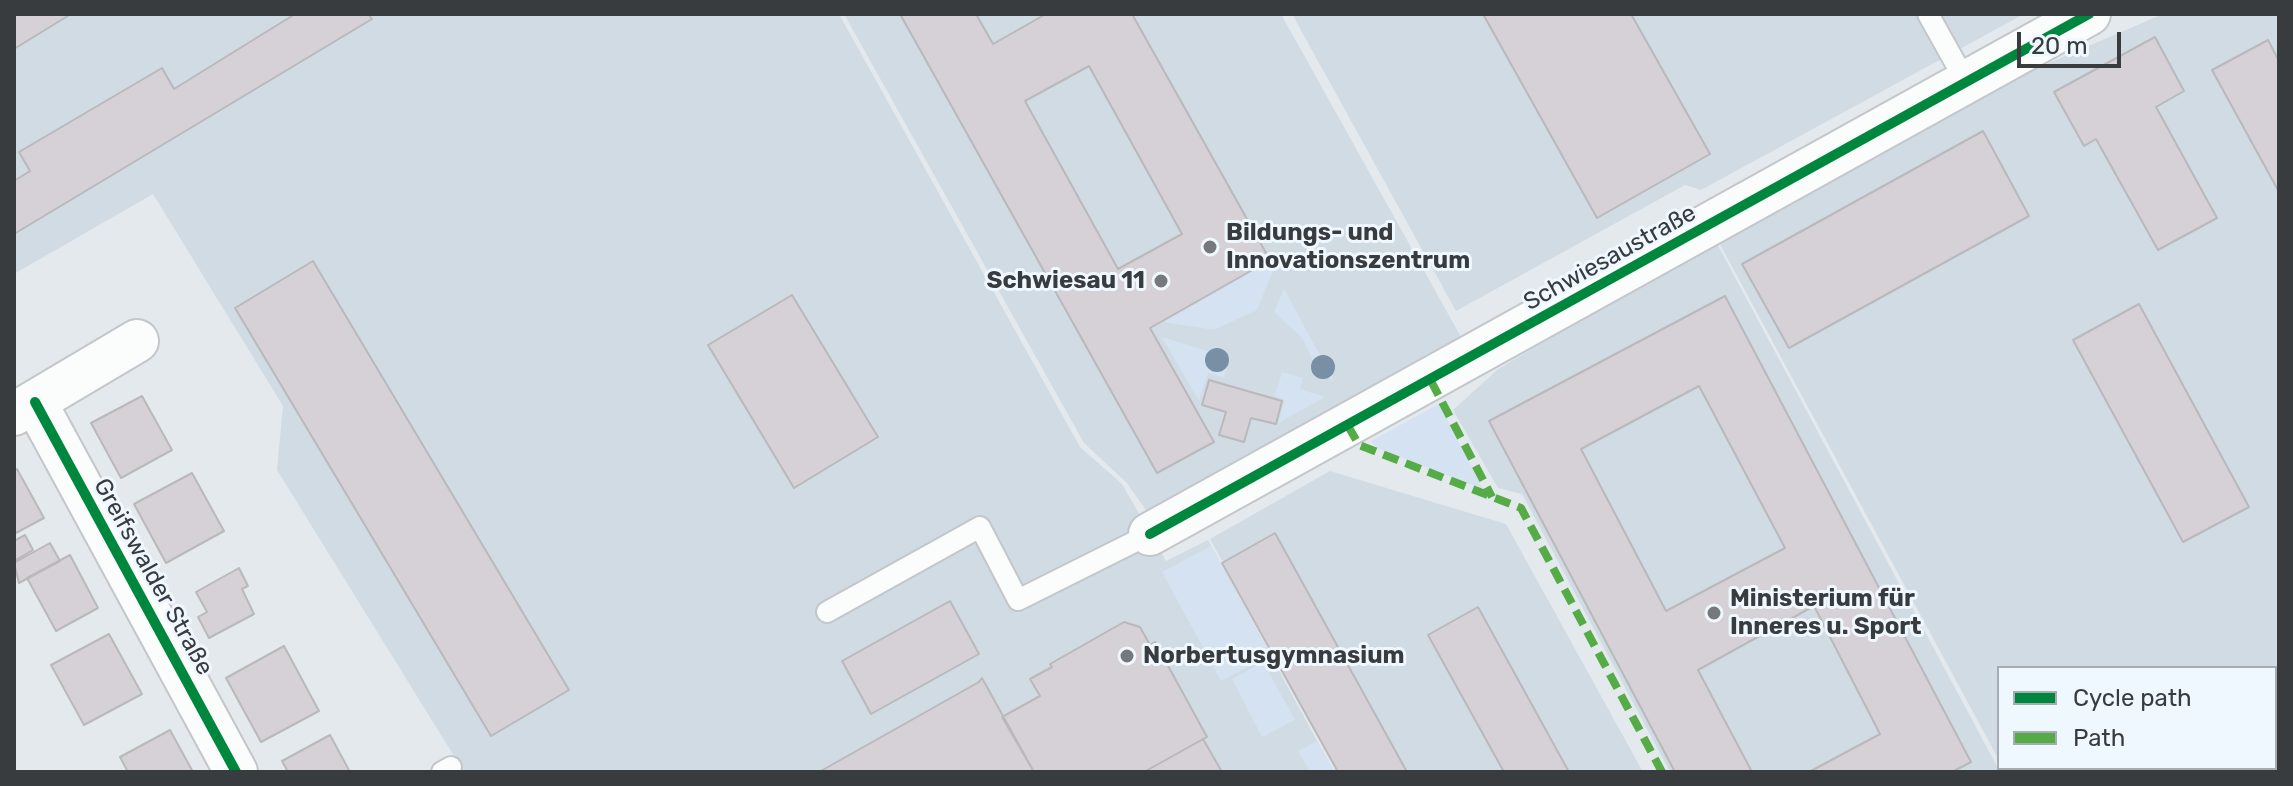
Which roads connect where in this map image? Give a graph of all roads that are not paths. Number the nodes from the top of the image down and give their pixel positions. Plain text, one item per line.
1 (1928, 14) edge
2 (2089, 14) edge
3 (1966, 82) junction
4 (137, 341) dead end
5 (24, 408) edge
6 (1150, 534) joint
7 (827, 612) dead end
8 (236, 772) edge

1 - 3 lane
2 - 3 street, Schwiesaustraße
3 - 6 street, Schwiesaustraße
4 - 5 street
5 - 8 street, Greifswalder Straße
6 - 7 lane

